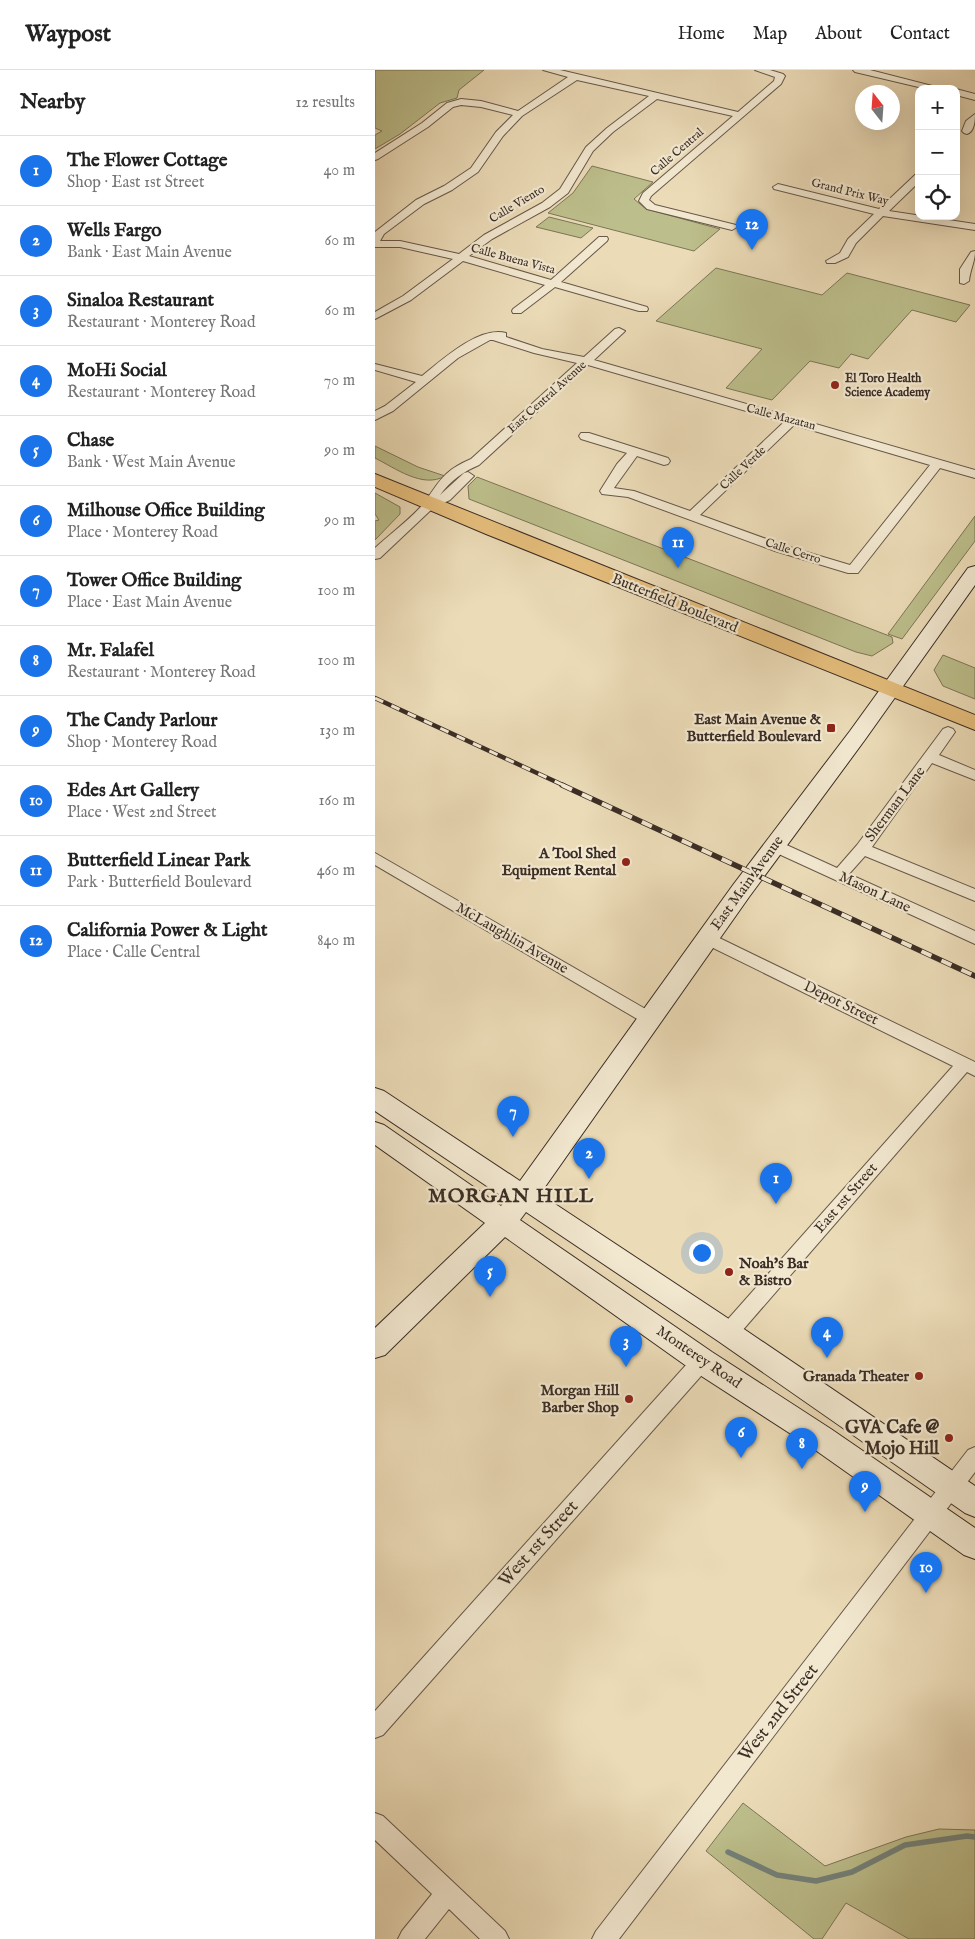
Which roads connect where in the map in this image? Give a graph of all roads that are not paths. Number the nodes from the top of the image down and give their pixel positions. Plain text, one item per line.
1 (548, 70) edge
2 (760, 70) edge
3 (858, 70) edge
4 (575, 77) junction
5 (924, 85) edge
6 (960, 93) edge
7 (655, 96) junction
8 (975, 97) edge
9 (519, 114) junction
10 (739, 116) junction
11 (975, 117) edge
12 (967, 131) dead end
13 (375, 157) edge
14 (915, 180) edge
15 (778, 187) dead end
16 (881, 213) junction
17 (732, 227) dead end
18 (975, 227) edge
19 (603, 239) dead end
20 (375, 242) edge
21 (975, 254) edge
22 (460, 257) junction
23 (831, 261) dead end
24 (964, 281) dead end
25 (554, 283) junction
26 (643, 309) dead end
27 (517, 311) dead end
28 (375, 316) edge
29 (619, 331) dead end
30 (587, 361) junction
31 (375, 367) edge
32 (423, 380) junction
33 (375, 416) edge
34 (792, 421) junction
35 (585, 436) dead end
36 (633, 452) junction
37 (664, 461) dead end
38 (475, 462) joint
39 (937, 464) junction
40 (375, 465) edge
41 (975, 474) edge
42 (375, 480) edge
43 (436, 498) junction
44 (693, 515) junction
45 (375, 554) edge
46 (975, 572) edge
47 (895, 682) junction
48 (975, 705) edge
49 (975, 723) edge
50 (948, 732) dead end
51 (930, 756) junction
52 (975, 775) edge
53 (775, 846) junction
54 (862, 849) junction
55 (375, 858) edge
56 (840, 875) junction
57 (975, 895) edge
58 (707, 938) junction
59 (975, 938) edge
60 (650, 1019) junction
61 (970, 1066) edge
62 (375, 1098) edge
63 (375, 1132) edge
64 (523, 1197) junction
65 (503, 1222) junction
66 (728, 1333) junction
67 (375, 1346) edge
68 (702, 1361) junction
69 (975, 1456) edge
70 (964, 1495) edge
71 (931, 1515) junction
72 (975, 1545) edge
73 (375, 1727) edge
74 (375, 1824) edge
75 (448, 1892) junction
76 (410, 1939) edge
77 (497, 1939) edge
78 (604, 1939) edge

1 - 4 street
2 - 10 street, Calle Central
3 - 5 street
4 - 7 street
4 - 9 street, Calle Buena Vista
6 - 8 street
7 - 10 street
7 - 22 street, Calle Viento
9 - 13 street
9 - 20 street, Calle Buena Vista
10 - 17 street, Calle Central
11 - 12 street
14 - 16 street
15 - 16 street, Grand Prix Way
16 - 18 street, Grand Prix Way
16 - 23 street
19 - 25 street
20 - 22 street, Calle Buena Vista
21 - 24 street
22 - 25 street, Calle Buena Vista
22 - 28 street, Calle Viento
25 - 26 street, Calle Buena Vista
25 - 27 street
29 - 30 street, East Central Avenue
30 - 32 street, Calle Mazatan
30 - 34 street, Calle Mazatan
30 - 38 street, East Central Avenue
31 - 32 street
32 - 33 street, Calle Mazatan
34 - 39 street, Calle Mazatan
34 - 44 street, Calle Verde
35 - 36 street
36 - 37 street
36 - 44 street, Calle Cerro
38 - 43 street, East Central Avenue
39 - 41 street, Calle Mazatan
39 - 44 street, Calle Cerro
40 - 43 main road, Butterfield Boulevard
42 - 43 main road, Butterfield Boulevard
43 - 45 street, East Central Avenue
43 - 47 main road, Butterfield Boulevard
46 - 47 main road, East Main Avenue
47 - 48 main road, Butterfield Boulevard
47 - 49 main road, Butterfield Boulevard
47 - 53 main road, East Main Avenue
50 - 51 street, Sherman Lane
51 - 52 street
51 - 54 street, Sherman Lane
53 - 56 street, Mason Lane
53 - 58 main road, East Main Avenue
54 - 56 street, Sherman Lane
54 - 57 street
55 - 60 street, McLaughlin Avenue
56 - 59 street, Mason Lane
58 - 60 main road, East Main Avenue
58 - 61 street, Depot Street
60 - 64 main road, East Main Avenue
61 - 66 street, East 1st Street
62 - 64 main road
63 - 65 main road, Monterey Road
64 - 65 main road, East Main Avenue
64 - 66 main road
65 - 67 main road, East Main Avenue
65 - 68 main road, Monterey Road
66 - 70 main road
68 - 71 main road, Monterey Road
68 - 73 street, West 1st Street
69 - 70 street, West 2nd Street
70 - 71 street, West 2nd Street
71 - 72 main road, Monterey Road
71 - 78 street, West 2nd Street
74 - 75 street
75 - 76 street
75 - 77 street

